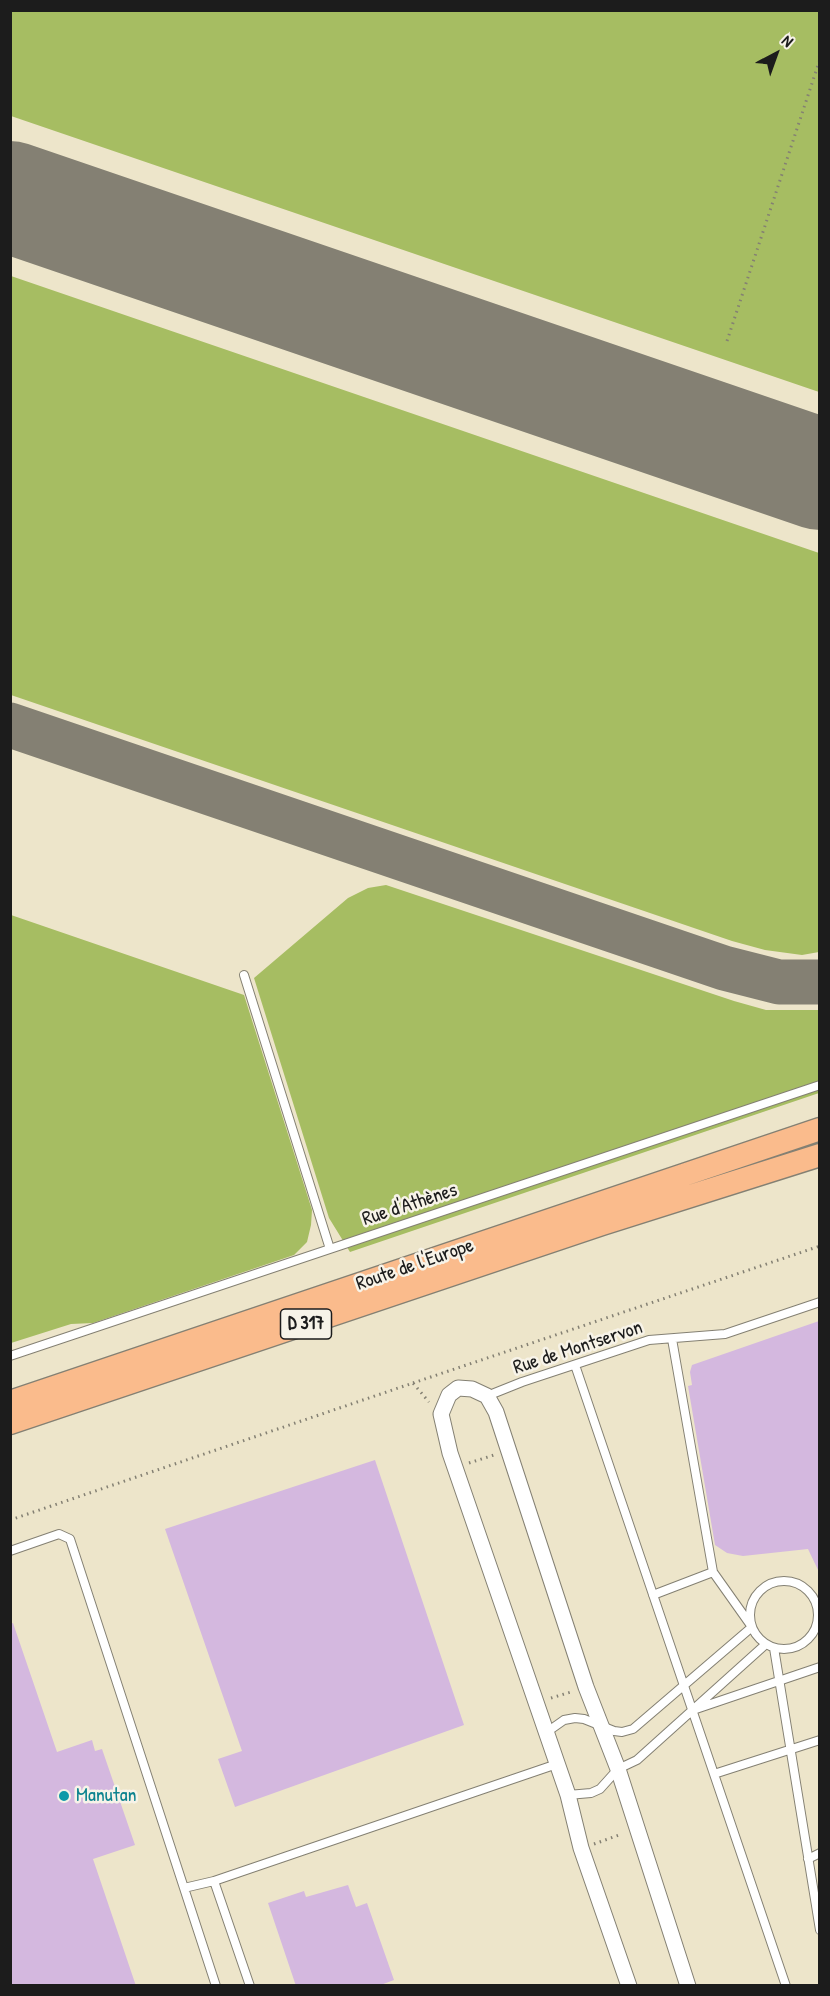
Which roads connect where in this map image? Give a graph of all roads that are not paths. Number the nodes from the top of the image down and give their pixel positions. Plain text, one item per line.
1 (244, 975) dead end
2 (819, 1085) edge
3 (819, 1120) edge
4 (810, 1132) edge
5 (817, 1158) edge
6 (330, 1250) junction
7 (819, 1302) edge
8 (672, 1339) junction
9 (10, 1356) edge
10 (575, 1365) junction
11 (487, 1396) junction
12 (10, 1402) edge
13 (10, 1423) edge
14 (10, 1551) edge
15 (713, 1572) junction
16 (653, 1595) junction
17 (819, 1607) edge
18 (752, 1627) junction
19 (766, 1644) junction
20 (774, 1648) junction
21 (819, 1666) edge
22 (779, 1680) junction
23 (685, 1684) junction
24 (692, 1710) junction
25 (600, 1726) junction
26 (547, 1732) junction
27 (819, 1740) edge
28 (790, 1750) junction
29 (557, 1764) junction
30 (618, 1769) junction
31 (714, 1774) junction
32 (568, 1795) junction
33 (819, 1852) edge
34 (808, 1859) junction
35 (214, 1881) junction
36 (184, 1888) junction
37 (819, 1930) edge
38 (216, 1986) edge
39 (250, 1986) edge
40 (629, 1986) edge
41 (688, 1986) edge
42 (786, 1986) edge

1 - 6 lane
2 - 6 lane, Rue d'Athènes
3 - 4 main road, Route de l'Europe
4 - 12 main road, Route de l'Europe / D 317
5 - 13 main road, Route de l'Europe / D 317
6 - 9 lane, Rue d'Athènes
7 - 8 lane, Rue de Montservon
8 - 10 lane, Rue de Montservon
8 - 15 lane
10 - 11 lane, Rue de Montservon
10 - 16 lane
11 - 25 street
11 - 26 street
14 - 36 lane
15 - 16 lane
15 - 18 lane
16 - 23 lane
17 - 18 lane
17 - 20 lane
18 - 19 lane
18 - 23 lane
19 - 20 lane
19 - 24 lane
20 - 22 lane
21 - 22 lane
22 - 24 lane
22 - 28 lane
23 - 24 lane
23 - 25 lane
24 - 30 lane
24 - 31 lane
25 - 26 lane
25 - 30 street
26 - 29 street
27 - 28 lane
28 - 31 lane
28 - 34 lane
29 - 32 street
29 - 35 lane
30 - 32 lane
30 - 41 street
31 - 42 lane
32 - 40 street
33 - 34 lane
34 - 37 lane
35 - 36 lane
35 - 39 lane
36 - 38 lane

